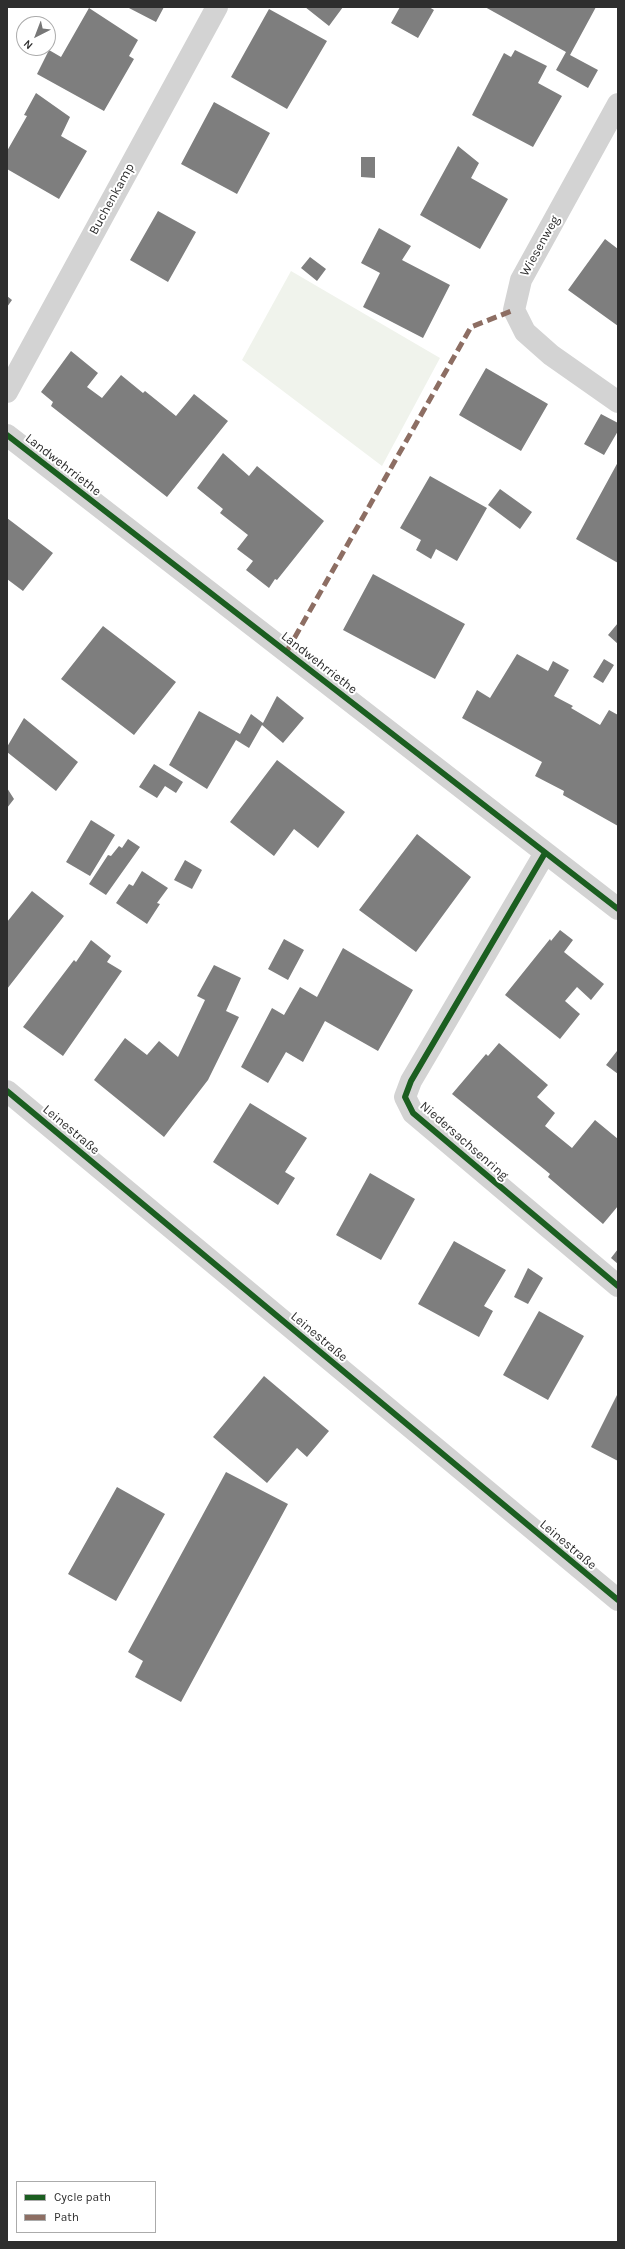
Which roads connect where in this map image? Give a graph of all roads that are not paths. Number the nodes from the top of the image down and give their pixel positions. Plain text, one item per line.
1 (217, 7) edge
2 (618, 104) edge
3 (7, 392) edge
4 (618, 402) edge
5 (7, 435) edge
6 (545, 853) junction
7 (618, 909) edge
8 (7, 1091) edge
9 (618, 1286) edge
10 (618, 1600) edge

1 - 3 street, Buchenkamp
2 - 4 street, Wiesenweg
5 - 6 street, Landwehrriethe
6 - 7 street, Landwehrriethe
6 - 9 street, Niedersachsenring
8 - 10 street, Leinestraße

